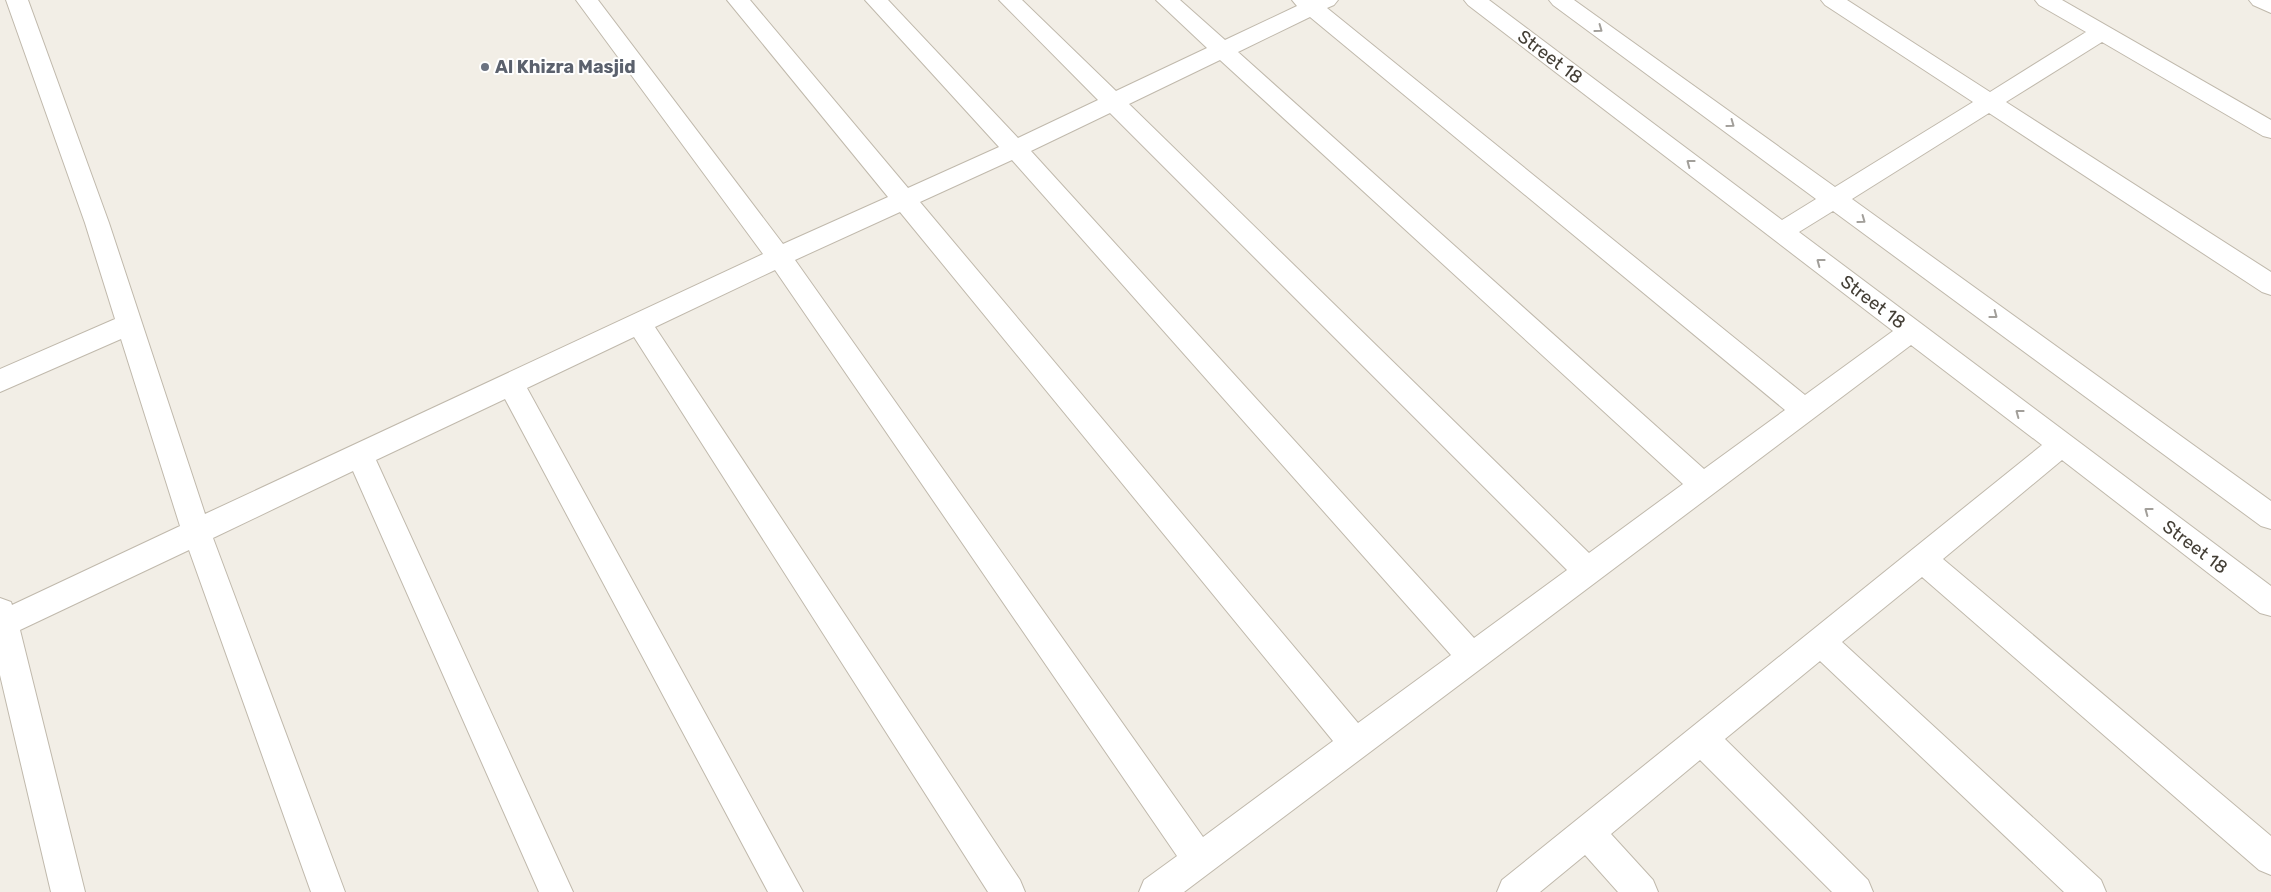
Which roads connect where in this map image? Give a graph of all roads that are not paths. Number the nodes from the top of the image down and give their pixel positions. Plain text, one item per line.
1 (17, 0) edge
2 (587, 0) edge
3 (738, 0) edge
4 (876, 0) edge
5 (1010, 0) edge
6 (1167, 0) edge
7 (1474, 0) edge
8 (1560, 0) edge
9 (1832, 0) edge
10 (2046, 0) edge
11 (2260, 0) edge
12 (1314, 3) edge
13 (2271, 6) edge
14 (2102, 32) junction
15 (1224, 50) junction
16 (1113, 102) junction
17 (1990, 103) junction
18 (2271, 130) edge
19 (1014, 149) junction
20 (1833, 198) junction
21 (904, 200) junction
22 (1781, 232) junction
23 (778, 257) junction
24 (2271, 285) edge
25 (130, 324) junction
26 (639, 324) junction
27 (1912, 331) junction
28 (0, 381) edge
29 (511, 384) junction
30 (1805, 411) junction
31 (2061, 445) junction
32 (360, 456) junction
33 (1704, 486) junction
34 (2271, 517) edge
35 (197, 533) junction
36 (1922, 559) junction
37 (1589, 572) junction
38 (2271, 604) edge
39 (1, 620) edge
40 (1821, 642) junction
41 (1473, 658) junction
42 (1702, 739) junction
43 (1356, 744) junction
44 (1588, 832) junction
45 (2271, 858) edge
46 (1199, 860) junction
47 (68, 892) edge
48 (328, 892) edge
49 (556, 892) edge
50 (786, 892) edge
51 (1008, 892) edge
52 (1156, 892) edge
53 (1514, 892) edge
54 (1641, 892) edge
55 (1856, 892) edge
56 (2089, 892) edge

1 - 25 street
2 - 23 street
3 - 21 street
4 - 19 street
5 - 16 street
6 - 15 street
22 -> 7 street, Street 18
8 -> 20 street
9 - 17 street
10 - 14 street
11 - 13 street
12 - 15 street
12 - 30 street
14 - 17 street
14 - 18 street
15 - 16 street
15 - 33 street
16 - 19 street
16 - 37 street
17 - 20 street
17 - 24 street
19 - 21 street
19 - 41 street
20 - 22 street
20 -> 34 street
21 - 23 street
21 - 43 street
27 -> 22 street, Street 18
23 - 26 street
23 - 46 street
25 - 28 street
25 - 35 street
26 - 29 street
26 - 51 street
27 - 30 street
31 -> 27 street, Street 18
29 - 32 street
29 - 50 street
30 - 33 street
31 - 36 street
38 -> 31 street, Street 18
32 - 35 street
32 - 49 street
33 - 37 street
35 - 39 street
35 - 48 street
36 - 40 street
36 - 45 street
37 - 41 street
39 - 47 street
40 - 42 street
40 - 56 street
41 - 43 street
42 - 44 street
42 - 55 street
43 - 46 street
44 - 53 street
44 - 54 street
46 - 52 street

